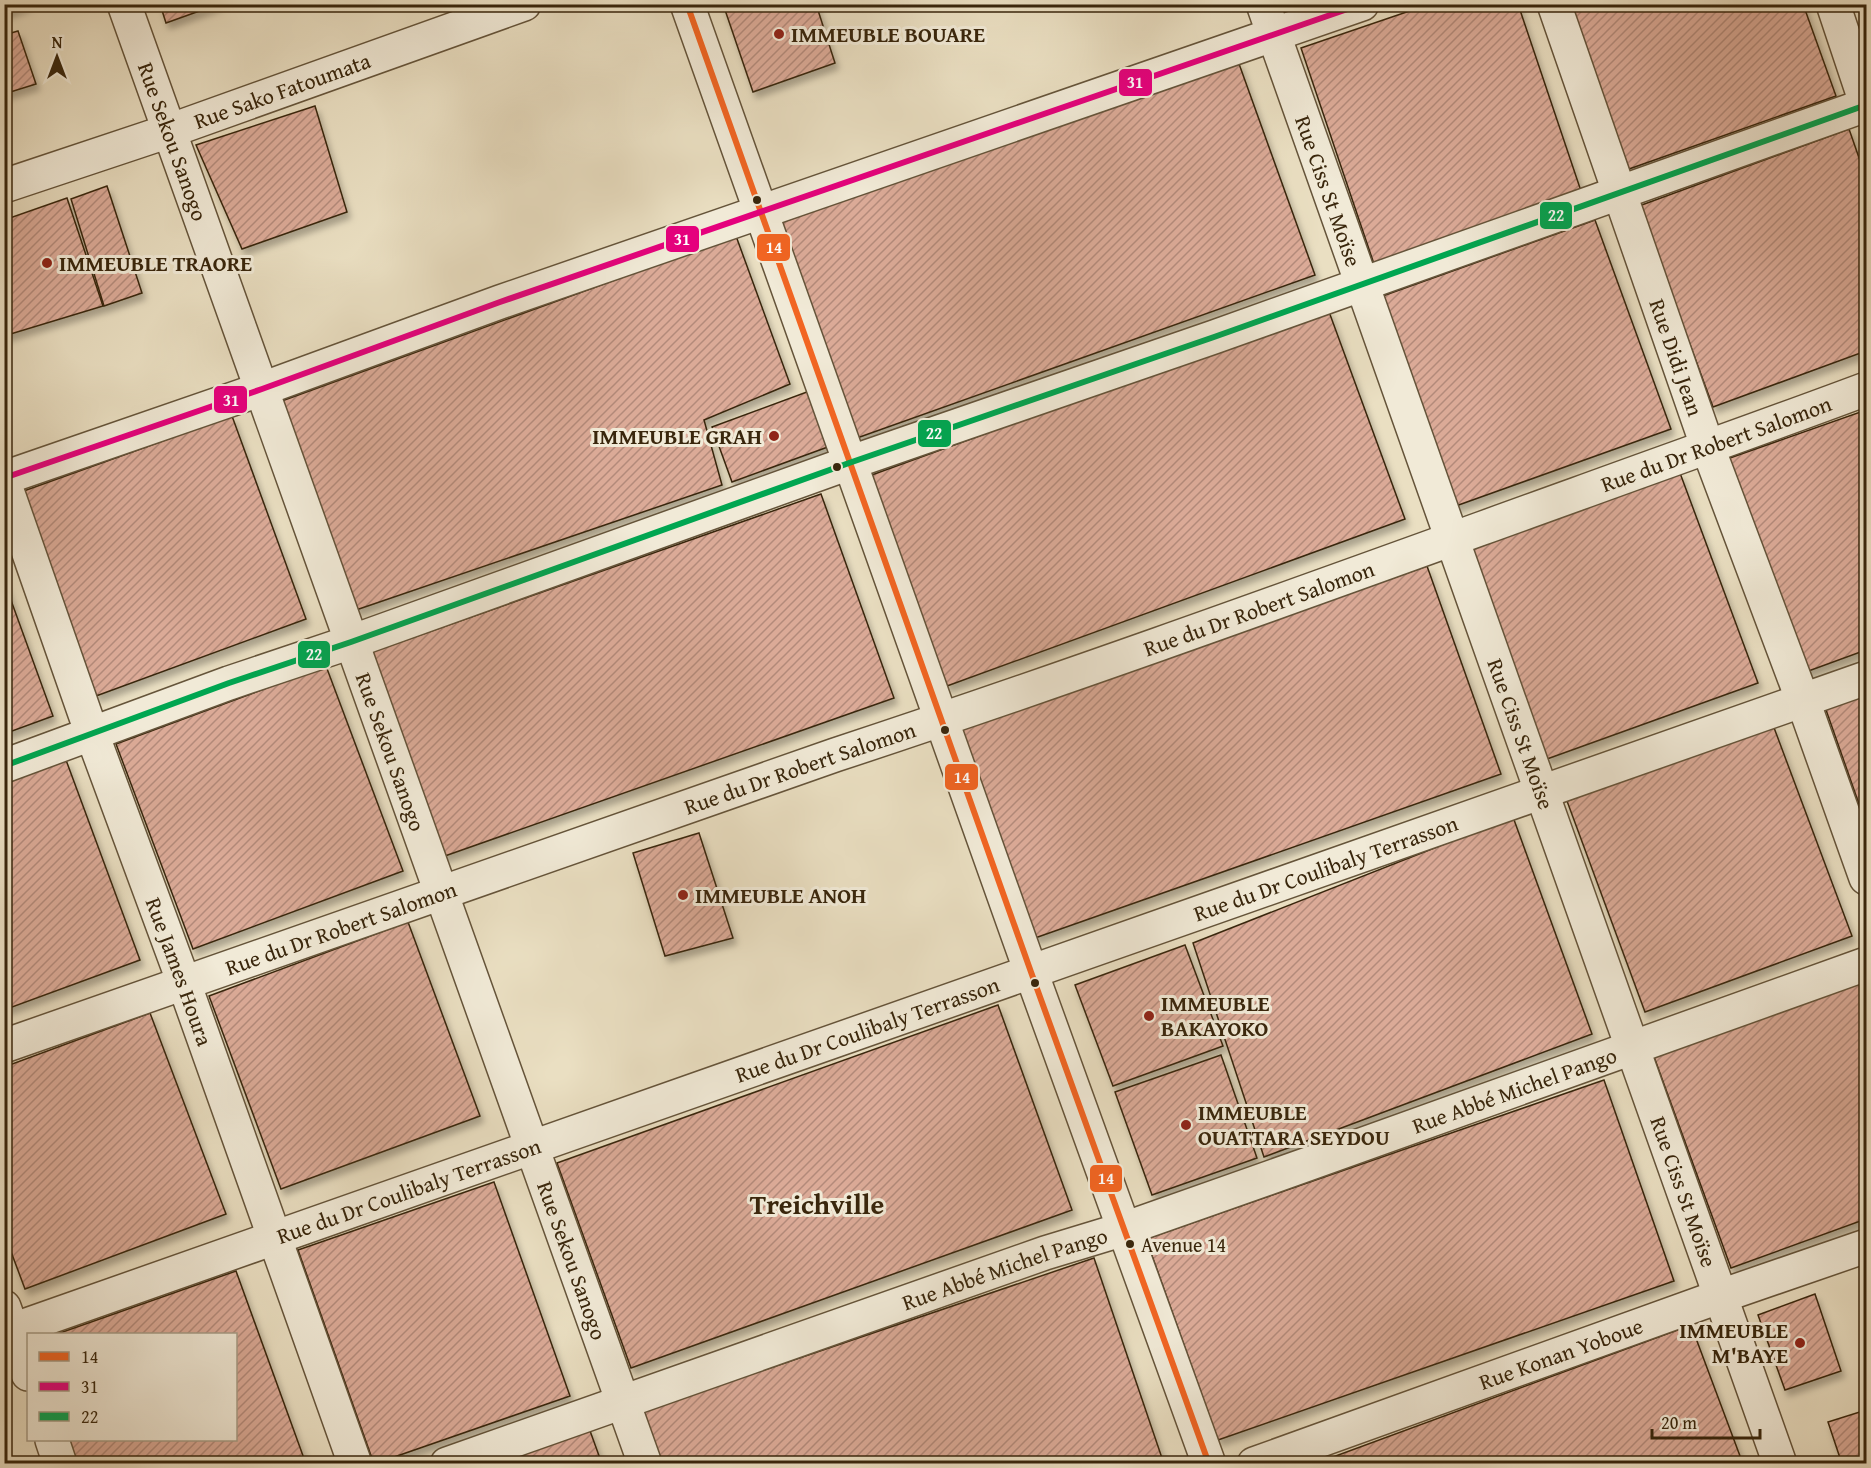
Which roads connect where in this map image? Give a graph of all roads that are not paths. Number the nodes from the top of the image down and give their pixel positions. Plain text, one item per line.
1 (124, 4) edge
2 (524, 4) edge
3 (687, 4) edge
4 (1263, 4) edge
5 (1362, 4) edge
6 (1554, 4) edge
7 (1833, 4) edge
8 (1274, 36) junction
9 (1866, 104) edge
10 (169, 131) junction
11 (4, 186) edge
12 (1618, 193) junction
13 (760, 212) junction
14 (1361, 285) junction
15 (262, 389) junction
16 (1866, 389) edge
17 (1708, 448) junction
18 (849, 463) junction
19 (4, 480) edge
20 (1451, 540) junction
21 (351, 642) junction
22 (1866, 678) edge
23 (1803, 700) junction
24 (941, 720) junction
25 (92, 734) junction
26 (4, 766) edge
27 (1543, 792) junction
28 (1866, 878) edge
29 (441, 892) junction
30 (1866, 964) edge
31 (1031, 972) junction
32 (184, 982) junction
33 (4, 1047) edge
34 (1634, 1049) junction
35 (532, 1148) junction
36 (1124, 1229) junction
37 (275, 1238) junction
38 (1866, 1246) edge
39 (1721, 1296) junction
40 (7, 1323) edge
41 (27, 1372) edge
42 (623, 1402) junction
43 (52, 1441) edge
44 (60, 1464) edge
45 (355, 1464) edge
46 (447, 1464) edge
47 (645, 1464) edge
48 (1209, 1464) edge
49 (1254, 1464) edge
50 (1780, 1464) edge

1 - 10 street, Rue Sekou Sanogo
2 - 10 street, Rue Sako Fatoumata
3 - 13 street
4 - 8 street, Rue Ciss St Moïse
5 - 8 street
6 - 12 street, Rue Didi Jean
7 - 9 street
8 - 13 street
8 - 14 street, Rue Ciss St Moïse
9 - 12 street
10 - 11 street, Rue Sako Fatoumata
10 - 15 street, Rue Sekou Sanogo
12 - 14 street
12 - 17 street, Rue Didi Jean
13 - 15 street
13 - 18 street
14 - 18 street
14 - 20 street, Rue Ciss St Moïse
15 - 19 street
15 - 21 street, Rue Sekou Sanogo
16 - 17 street, Rue du Dr Robert Salomon
17 - 20 street, Rue du Dr Robert Salomon
17 - 23 street, Rue Didi Jean
18 - 21 street
18 - 24 street
19 - 25 street, Rue James Houra
20 - 24 street, Rue du Dr Robert Salomon
20 - 27 street, Rue Ciss St Moïse
21 - 25 street
21 - 29 street, Rue Sekou Sanogo
22 - 23 street, Rue du Dr Coulibaly Terrasson
23 - 27 street, Rue du Dr Coulibaly Terrasson
23 - 28 street, Rue Didi Jean
24 - 29 street, Rue du Dr Robert Salomon
24 - 31 street
25 - 26 street
25 - 32 street, Rue James Houra
27 - 31 street, Rue du Dr Coulibaly Terrasson
27 - 34 street, Rue Ciss St Moïse
29 - 32 street, Rue du Dr Robert Salomon
29 - 35 street, Rue Sekou Sanogo
30 - 34 street, Rue Abbé Michel Pango
31 - 35 street, Rue du Dr Coulibaly Terrasson
31 - 36 street
32 - 33 street, Rue du Dr Robert Salomon
32 - 37 street, Rue James Houra
34 - 36 street, Rue Abbé Michel Pango
34 - 39 street, Rue Ciss St Moïse
35 - 37 street, Rue du Dr Coulibaly Terrasson
35 - 42 street, Rue Sekou Sanogo
36 - 42 street, Rue Abbé Michel Pango
36 - 48 street
37 - 40 street, Rue du Dr Coulibaly Terrasson
37 - 45 street, Rue James Houra
38 - 39 street, Rue Konan Yoboue
39 - 49 street, Rue Konan Yoboue
39 - 50 street, Rue Ciss St Moïse
40 - 41 street
42 - 46 street, Rue Abbé Michel Pango
42 - 47 street, Rue Sekou Sanogo
43 - 44 street

